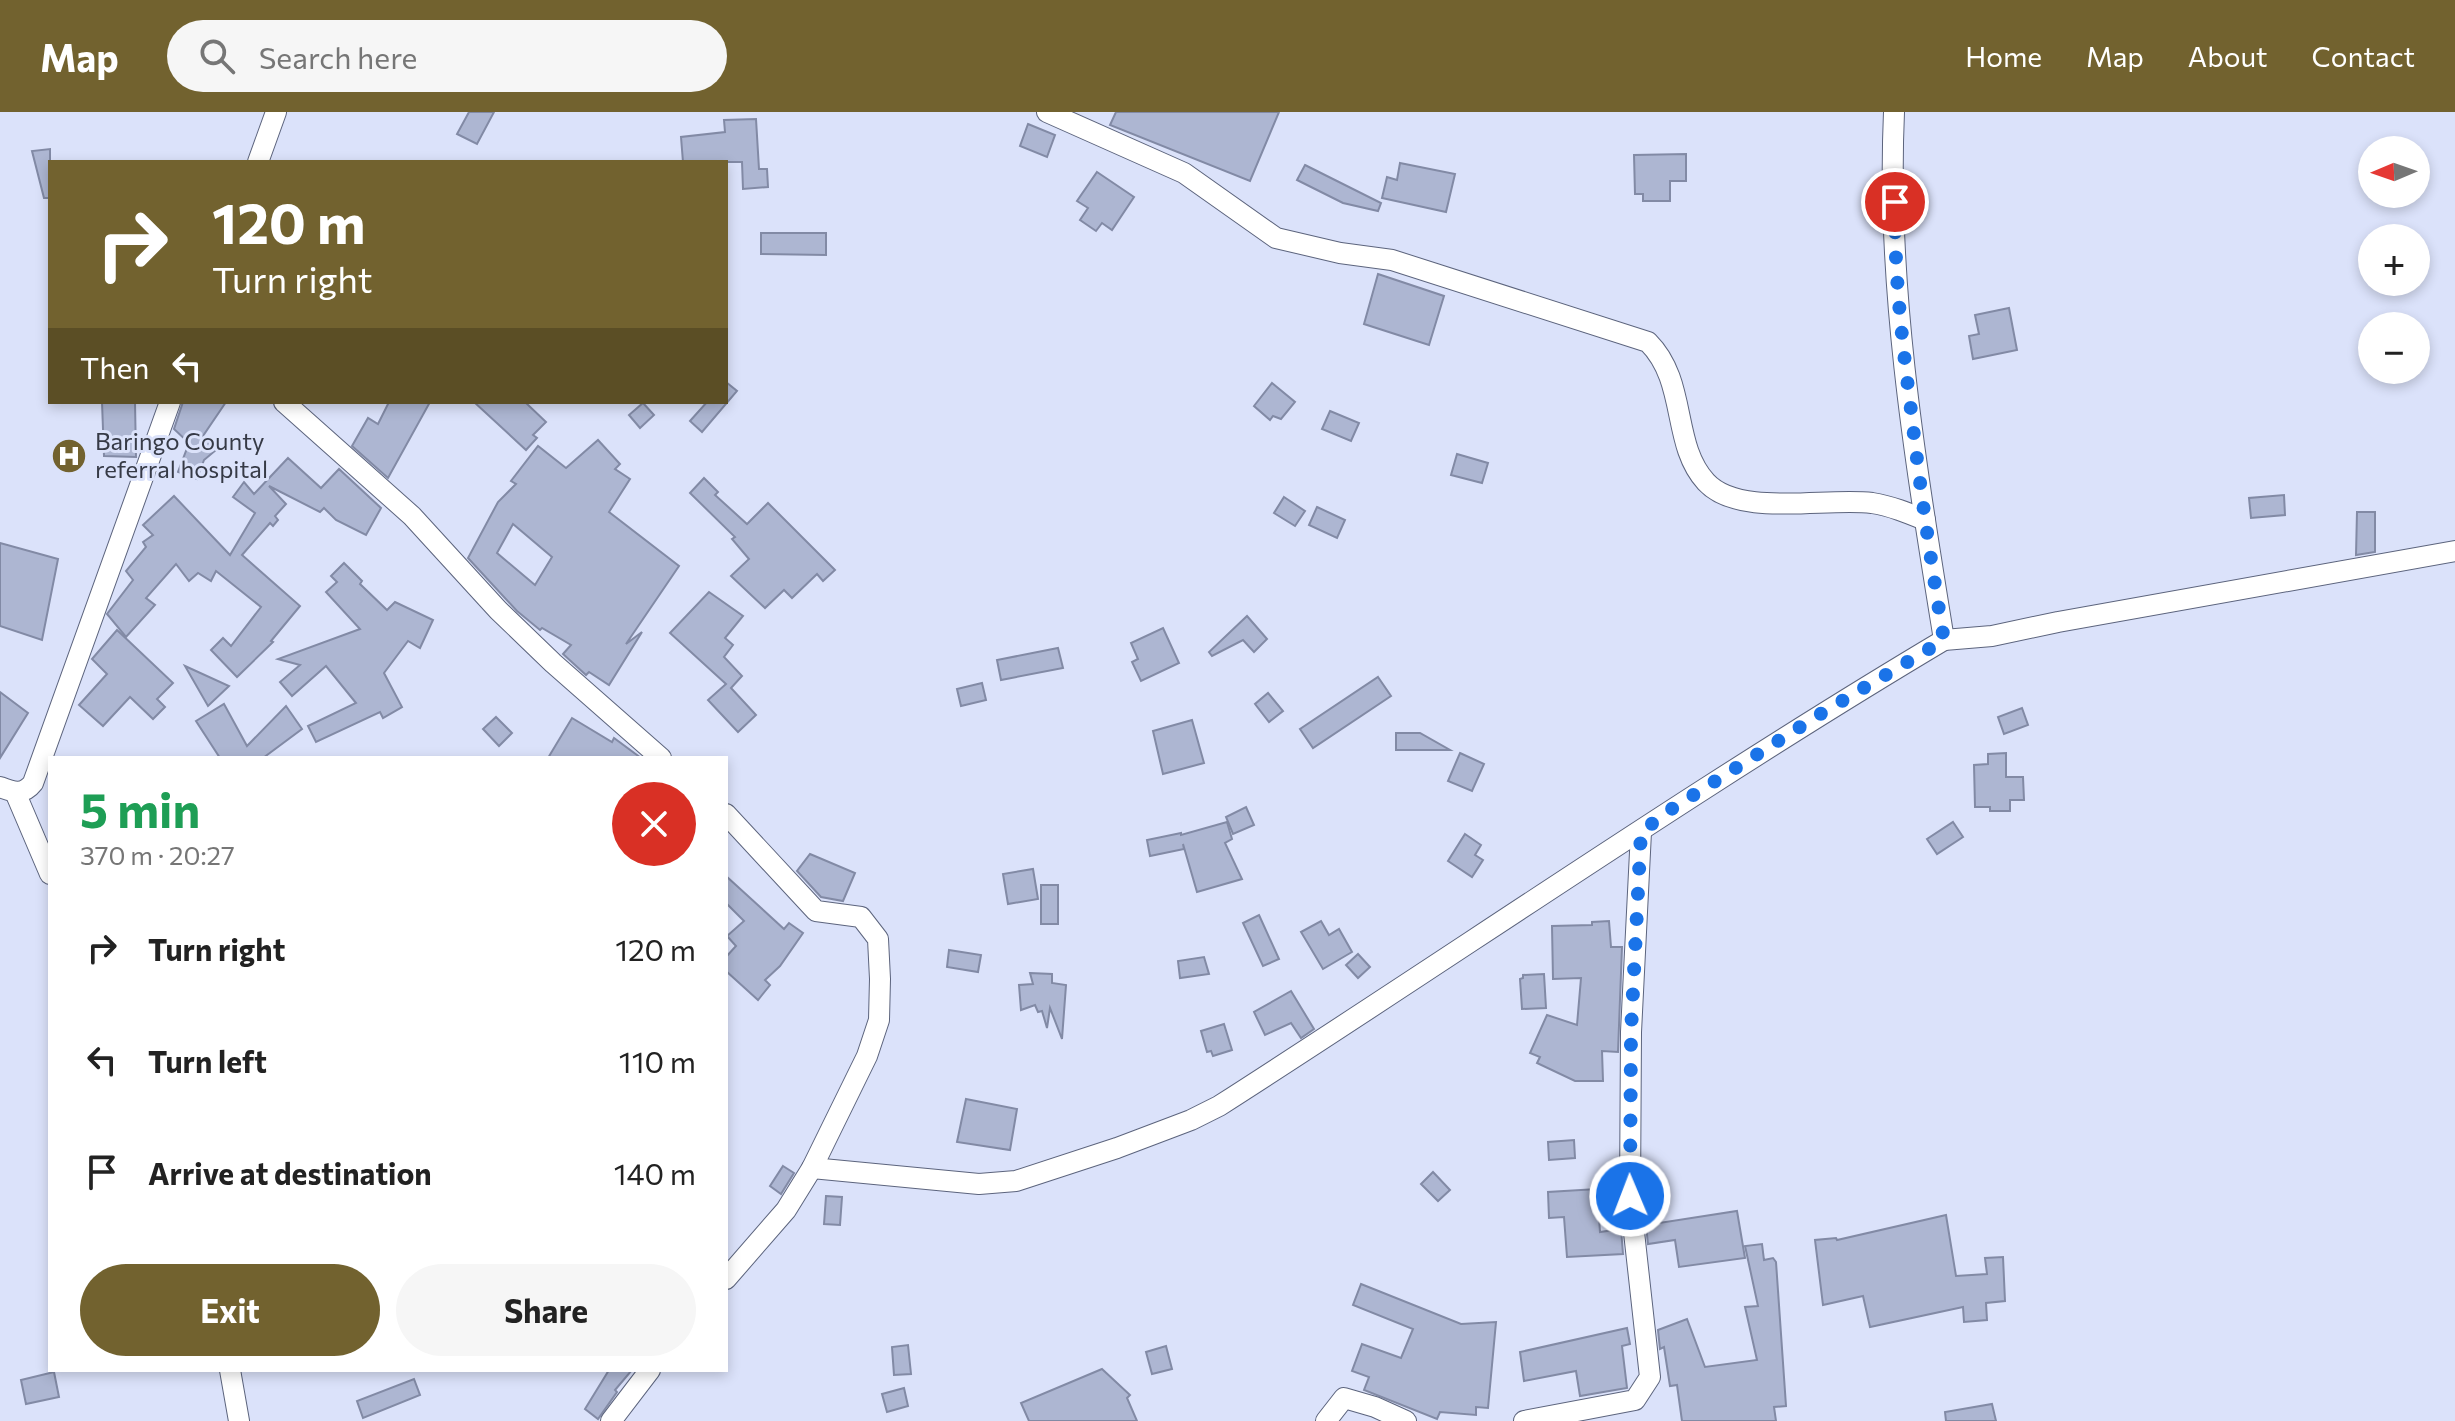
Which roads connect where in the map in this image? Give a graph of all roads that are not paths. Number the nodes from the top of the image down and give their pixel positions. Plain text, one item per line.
1 (276, 112) edge
2 (1047, 112) edge
3 (1894, 112) edge
4 (259, 160) edge
5 (169, 404) edge
6 (286, 404) edge
7 (1925, 520) junction
8 (2455, 551) edge
9 (1944, 640) junction
10 (659, 756) edge
11 (7, 789) edge
12 (728, 816) edge
13 (1641, 832) junction
14 (48, 870) edge
15 (812, 1168) junction
16 (728, 1277) edge
17 (230, 1372) edge
18 (648, 1372) edge
19 (239, 1421) edge
20 (611, 1421) edge
21 (1326, 1421) edge
22 (1406, 1421) edge
23 (1524, 1421) edge

1 - 4 street
2 - 7 street
3 - 7 street
5 - 11 street
6 - 10 street
7 - 9 street
8 - 9 street
9 - 13 street
11 - 14 street
12 - 15 street
13 - 15 street
13 - 23 street
15 - 16 street
17 - 19 street
18 - 20 street
21 - 22 street

